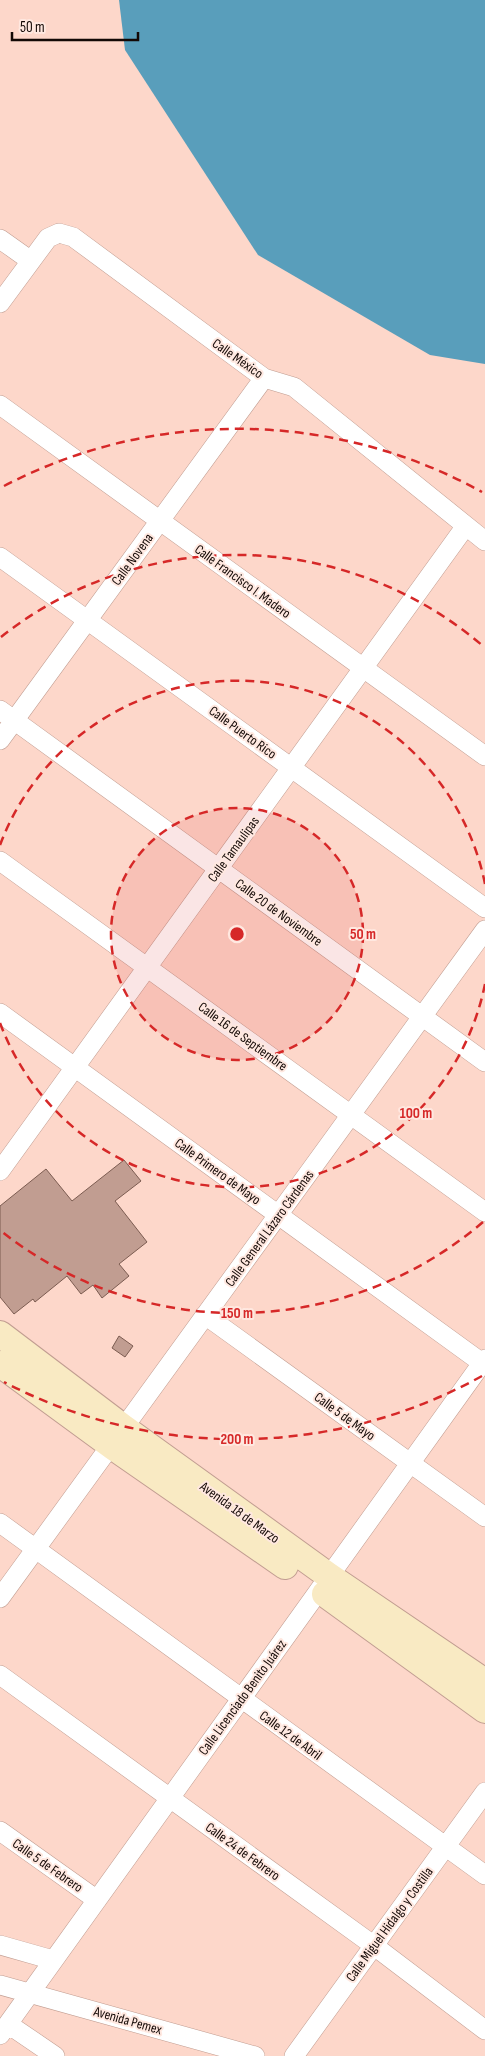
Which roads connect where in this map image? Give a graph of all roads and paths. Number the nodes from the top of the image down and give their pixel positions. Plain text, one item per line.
1 (0, 239) edge
2 (31, 261) junction
3 (0, 303) edge
4 (264, 378) junction
5 (0, 406) edge
6 (160, 521) junction
7 (465, 527) junction
8 (485, 541) edge
9 (0, 557) edge
10 (87, 620) junction
11 (363, 668) junction
12 (7, 715) edge
13 (0, 740) edge
14 (485, 756) edge
15 (291, 768) junction
16 (0, 861) edge
17 (219, 868) junction
18 (485, 908) edge
19 (485, 930) edge
20 (147, 967) junction
21 (0, 1013) edge
22 (422, 1016) junction
23 (485, 1062) edge
24 (75, 1067) junction
25 (351, 1115) junction
26 (0, 1171) edge
27 (485, 1212) edge
28 (278, 1215) junction
29 (206, 1315) junction
30 (0, 1334) edge
31 (484, 1362) edge
32 (0, 1364) edge
33 (118, 1437) junction
34 (410, 1463) junction
35 (485, 1518) edge
36 (0, 1523) edge
37 (36, 1549) junction
38 (324, 1583) junction
39 (0, 1598) edge
40 (0, 1675) edge
41 (485, 1682) edge
42 (241, 1699) junction
43 (485, 1710) edge
44 (485, 1792) edge
45 (170, 1798) junction
46 (0, 1831) edge
47 (445, 1847) junction
48 (485, 1875) edge
49 (97, 1900) junction
50 (0, 1945) edge
51 (374, 1945) junction
52 (54, 1960) junction
53 (0, 1985) edge
54 (30, 1992) junction
55 (4, 2029) edge
56 (485, 2030) edge
57 (55, 2056) edge
58 (255, 2056) edge
59 (294, 2056) edge

1 - 2 street
2 - 3 street
2 - 4 street, Calle México
4 - 6 street, Calle Novena
4 - 7 street, Calle México
5 - 6 street, Calle Francisco I. Madero
6 - 10 street, Calle Novena
6 - 11 street, Calle Francisco I. Madero
7 - 8 street, Calle México
7 - 11 street, Calle Tamaulipas
9 - 10 street, Calle Puerto Rico
10 - 12 street, Calle Novena
10 - 15 street, Calle Puerto Rico
11 - 14 street, Calle Francisco I. Madero
11 - 15 street, Calle Tamaulipas
12 - 13 street, Calle Novena
12 - 17 street, Calle 20 de Noviembre
15 - 17 street, Calle Tamaulipas
15 - 18 street, Calle Puerto Rico
16 - 20 street, Calle 16 de Septiembre
17 - 20 street, Calle Tamaulipas
17 - 22 street, Calle 20 de Noviembre
19 - 22 street, Calle General Lázaro Cárdenas
20 - 24 street, Calle Tamaulipas
20 - 25 street, Calle 16 de Septiembre
21 - 24 street, Calle Primero de Mayo
22 - 23 street, Calle 20 de Noviembre
22 - 25 street, Calle General Lázaro Cárdenas
24 - 26 street, Calle Tamaulipas
24 - 28 street, Calle Primero de Mayo
25 - 27 street, Calle 16 de Septiembre
25 - 28 street, Calle General Lázaro Cárdenas
28 - 29 street, Calle General Lázaro Cárdenas
28 - 31 street, Calle Primero de Mayo
29 - 33 street, Calle General Lázaro Cárdenas
29 - 34 street, Calle 5 de Mayo
30 - 33 street, Avenida 18 de Marzo
31 - 34 street, Calle Licenciado Benito Juárez
32 - 33 street, Avenida 18 de Marzo
33 - 37 street, Calle General Lázaro Cárdenas
33 - 38 street, Avenida 18 de Marzo
34 - 35 street, Calle 5 de Mayo
34 - 38 street, Calle Licenciado Benito Juárez
36 - 37 street, Calle 12 de Abril
37 - 39 street, Calle General Lázaro Cárdenas
37 - 42 street, Calle 12 de Abril
38 - 41 street, Avenida 18 de Marzo
38 - 42 street, Calle Licenciado Benito Juárez
38 - 43 street, Avenida 18 de Marzo
40 - 45 street, Calle 24 de Febrero
42 - 45 street, Calle Licenciado Benito Juárez
42 - 47 street, Calle 12 de Abril
44 - 47 street, Calle Miguel Hidalgo y Costilla
45 - 49 street, Calle Licenciado Benito Juárez
45 - 51 street, Calle 24 de Febrero
46 - 49 street, Calle 5 de Febrero
47 - 48 street, Calle 12 de Abril
47 - 51 street, Calle Miguel Hidalgo y Costilla
49 - 52 street, Calle Licenciado Benito Juárez
50 - 52 street
51 - 56 street, Calle 24 de Febrero
51 - 59 street, Calle Miguel Hidalgo y Costilla
52 - 54 street, Calle Licenciado Benito Juárez
53 - 54 street, Avenida Pemex
54 - 55 street, Calle Licenciado Benito Juárez
54 - 58 street, Avenida Pemex
55 - 57 street

